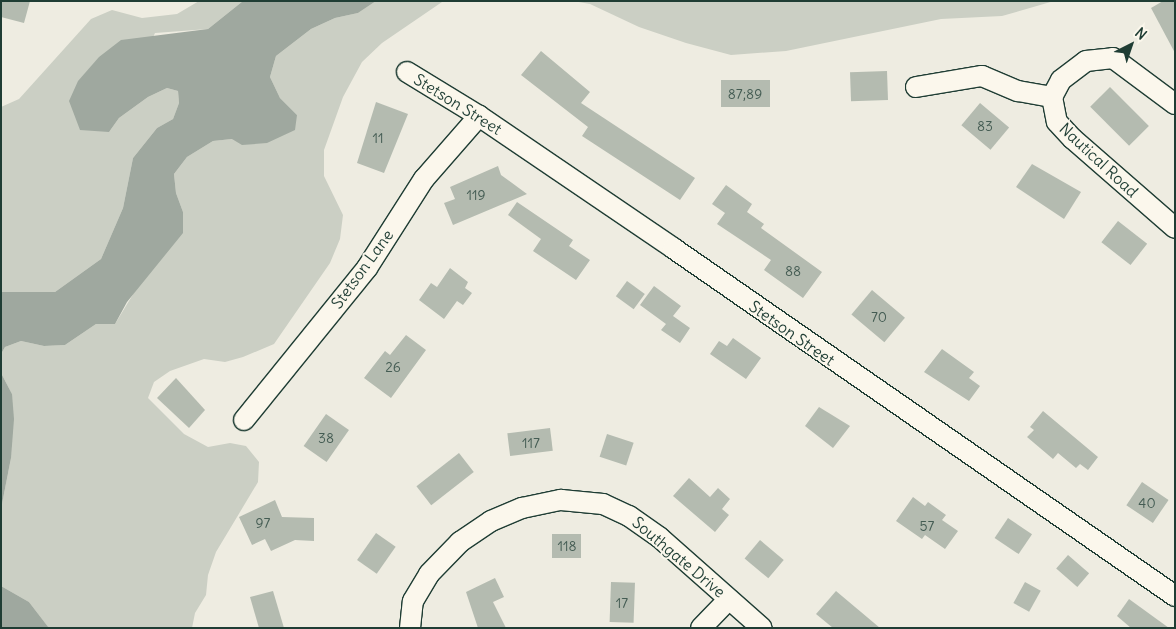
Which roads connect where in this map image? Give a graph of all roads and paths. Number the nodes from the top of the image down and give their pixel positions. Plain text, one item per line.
1 (407, 72) dead end
2 (916, 87) dead end
3 (1052, 97) junction
4 (1175, 104) edge
5 (479, 116) junction
6 (1175, 228) edge
7 (244, 420) dead end
8 (1175, 596) edge
9 (729, 599) junction
10 (410, 628) edge
11 (700, 628) edge
12 (762, 628) edge

1 - 5 street, Stetson Street
2 - 3 street
3 - 4 street
3 - 6 street, Nautical Road
5 - 7 street, Stetson Lane
5 - 8 street, Stetson Street
9 - 10 street, Southgate Drive
9 - 11 street
9 - 12 street, Southgate Drive

